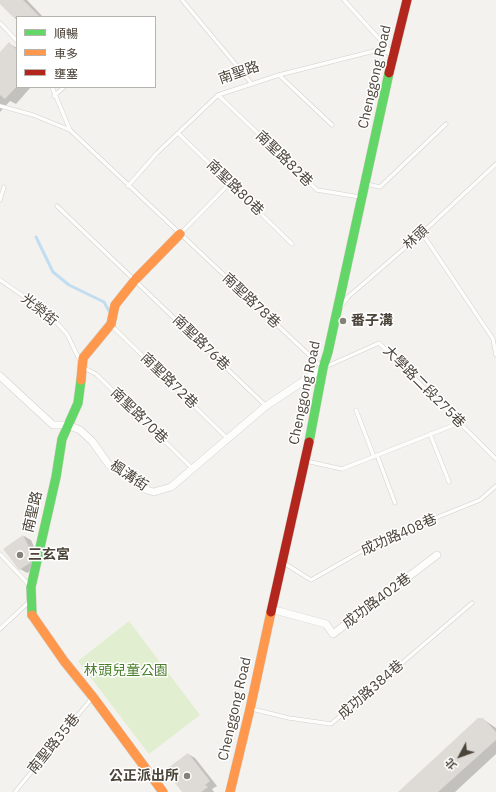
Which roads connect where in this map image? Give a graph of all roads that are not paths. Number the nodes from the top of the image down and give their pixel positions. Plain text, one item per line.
1 (182, 0) edge
2 (344, 0) edge
3 (407, 0) edge
4 (0, 23) edge
5 (16, 40) edge
6 (393, 54) junction
7 (279, 74) junction
8 (252, 84) junction
9 (52, 88) edge
10 (63, 88) edge
11 (218, 95) junction
12 (54, 96) junction
13 (0, 106) edge
14 (446, 124) dead end
15 (332, 125) dead end
16 (70, 130) junction
17 (178, 133) junction
18 (496, 164) edge
19 (230, 183) junction
20 (366, 184) junction
21 (128, 186) junction
22 (4, 187) dead end
23 (363, 197) junction
24 (0, 200) edge
25 (57, 206) dead end
26 (422, 233) junction
27 (180, 234) junction
28 (292, 244) dead end
29 (0, 280) edge
30 (135, 280) junction
31 (336, 313) junction
32 (111, 324) junction
33 (496, 355) edge
34 (82, 367) junction
35 (323, 368) junction
36 (0, 376) edge
37 (266, 406) junction
38 (356, 410) dead end
39 (459, 423) junction
40 (68, 425) junction
41 (430, 434) junction
42 (228, 439) junction
43 (376, 456) junction
44 (496, 459) edge
45 (305, 461) junction
46 (193, 469) junction
47 (449, 482) dead end
48 (496, 486) edge
49 (395, 503) dead end
50 (0, 554) edge
51 (437, 555) dead end
52 (282, 562) junction
53 (31, 587) junction
54 (31, 600) junction
55 (472, 603) dead end
56 (271, 609) junction
57 (0, 629) edge
58 (93, 697) junction
59 (250, 709) junction
60 (15, 792) edge
61 (163, 792) edge
62 (230, 792) edge

1 - 8 lane
2 - 6 lane
3 - 6 main road, Chenggong Road
4 - 5 lane
6 - 7 lane, 南聖路
6 - 20 main road, Chenggong Road
7 - 8 lane, 南聖路
7 - 15 lane
8 - 11 lane, 南聖路
9 - 12 lane
10 - 12 lane
11 - 17 lane, 南聖路
11 - 23 lane, 南聖路82巷
12 - 16 lane
13 - 16 lane
14 - 20 lane
16 - 21 lane, 南聖路78巷
17 - 19 lane, 南聖路80巷
17 - 21 lane, 南聖路
18 - 26 lane, 林頭
19 - 27 lane
19 - 28 lane, 南聖路80巷
20 - 23 main road, Chenggong Road
21 - 27 lane, 南聖路78巷
22 - 24 lane
23 - 31 main road, Chenggong Road
25 - 30 lane, 南聖路76巷
26 - 31 lane, 林頭
26 - 33 lane
27 - 30 main road, 南聖路
27 - 35 lane, 南聖路78巷
29 - 34 lane, 光榮街
30 - 32 main road, 南聖路
30 - 37 lane, 南聖路76巷
31 - 35 main road, Chenggong Road
32 - 34 main road, 南聖路
32 - 42 lane, 南聖路72巷
34 - 40 main road, 南聖路
34 - 46 lane, 南聖路70巷
35 - 37 street, 楓溝街
35 - 39 lane, 大學路二段275巷
35 - 45 main road, Chenggong Road
36 - 40 street, 楓溝街
37 - 42 street, 楓溝街
38 - 43 lane
39 - 41 lane
39 - 44 lane, 大學路二段275巷
40 - 46 street, 楓溝街
40 - 53 main road, 南聖路
41 - 43 lane
41 - 47 lane
42 - 46 street, 楓溝街
43 - 45 lane
43 - 49 lane
45 - 52 main road, Chenggong Road
48 - 52 lane, 成功路408巷
50 - 53 lane
51 - 56 street, 成功路402巷
52 - 56 main road, Chenggong Road
53 - 54 main road, 南聖路
54 - 57 lane
54 - 58 main road, 南聖路
55 - 59 lane, 成功路384巷
56 - 59 main road, Chenggong Road
58 - 60 lane, 南聖路35巷
58 - 61 main road, 南聖路
59 - 62 main road, Chenggong Road

